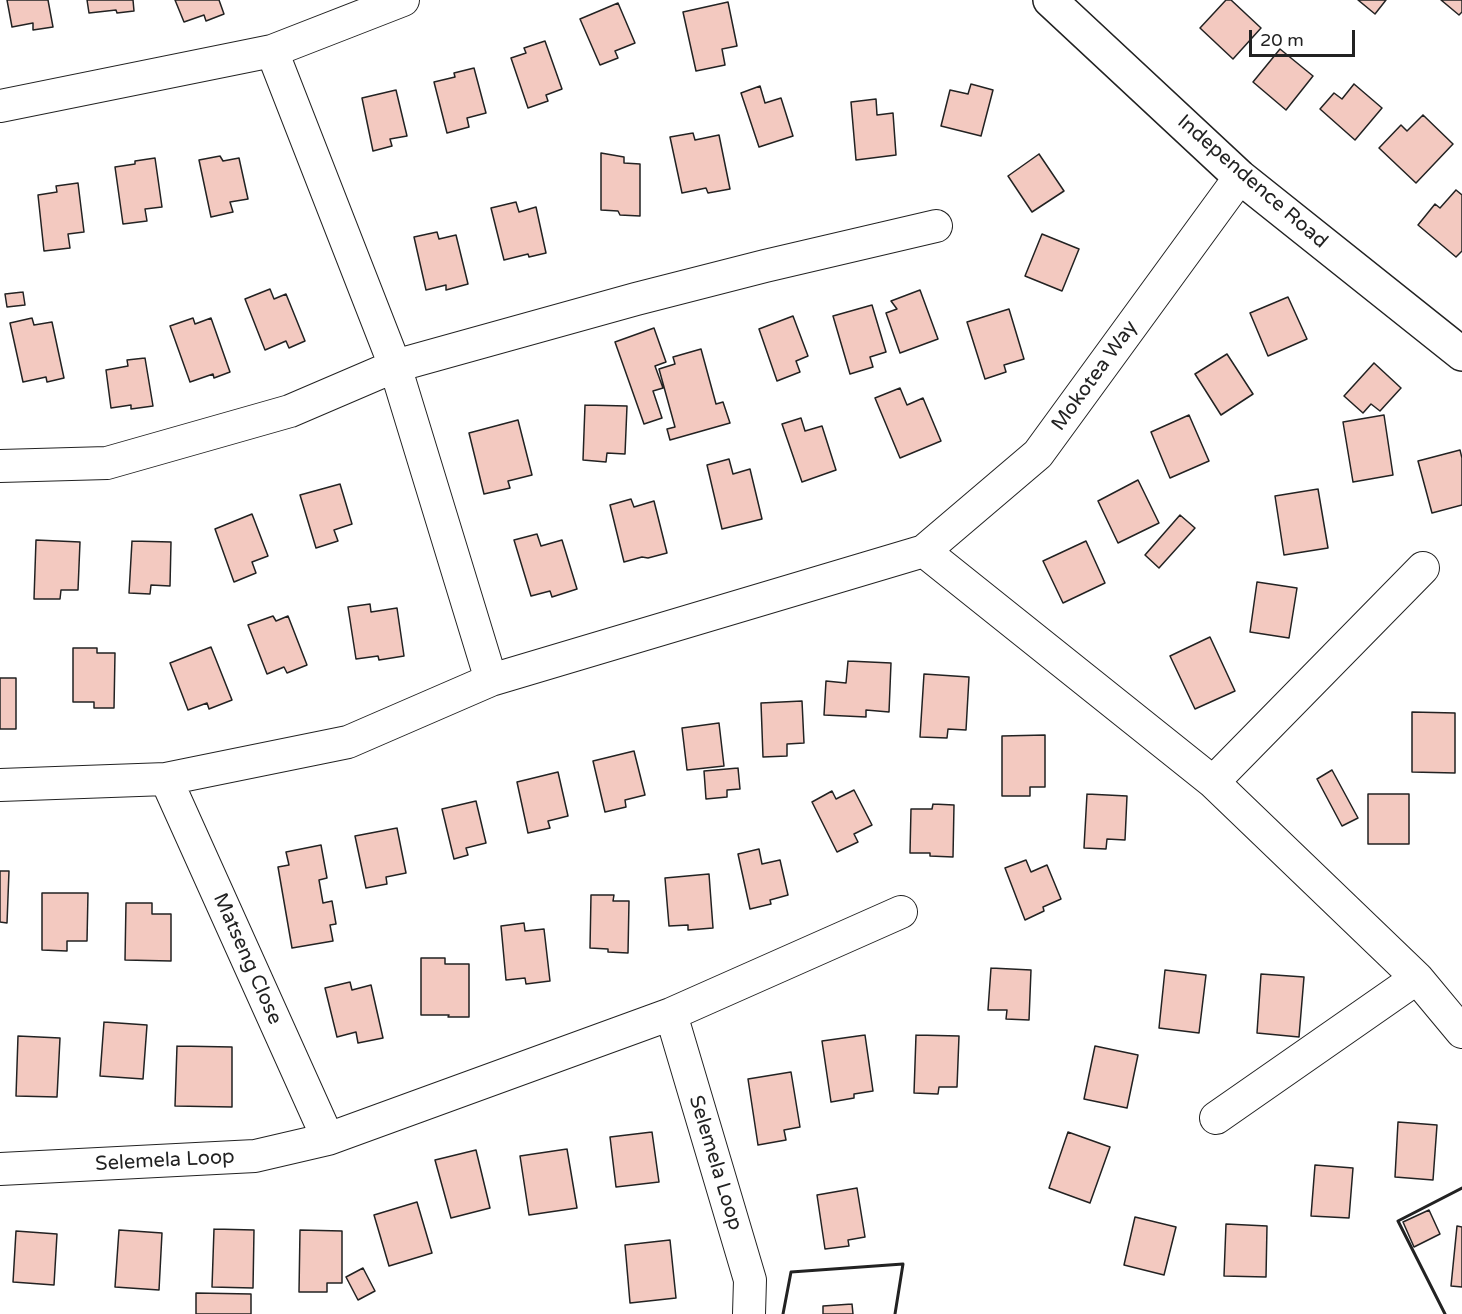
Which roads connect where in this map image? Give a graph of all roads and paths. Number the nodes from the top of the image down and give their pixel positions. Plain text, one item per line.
1 (403, 0) edge
2 (1050, 0) edge
3 (272, 51) junction
4 (0, 106) edge
5 (1240, 177) junction
6 (936, 226) dead end
7 (1462, 354) edge
8 (395, 366) junction
9 (0, 466) edge
10 (924, 551) junction
11 (1423, 568) dead end
12 (491, 680) junction
13 (166, 779) junction
14 (1213, 782) junction
15 (0, 785) edge
16 (901, 912) dead end
17 (1417, 978) junction
18 (671, 1014) junction
19 (1462, 1032) edge
20 (1216, 1118) dead end
21 (328, 1139) junction
22 (0, 1169) edge
23 (748, 1314) edge

1 - 3 street
2 - 5 street, Independence Road
3 - 4 street
3 - 8 street
5 - 7 street, Independence Road
5 - 10 street, Mokotea Way
6 - 8 street
8 - 9 street
8 - 12 street
10 - 12 street
10 - 14 street
11 - 14 street
12 - 13 street
13 - 15 street
13 - 21 street, Matseng Close
14 - 17 street
16 - 18 street, Selemela Loop
17 - 19 street
17 - 20 street
18 - 21 street, Selemela Loop
18 - 23 street, Selemela Loop
21 - 22 street, Selemela Loop

